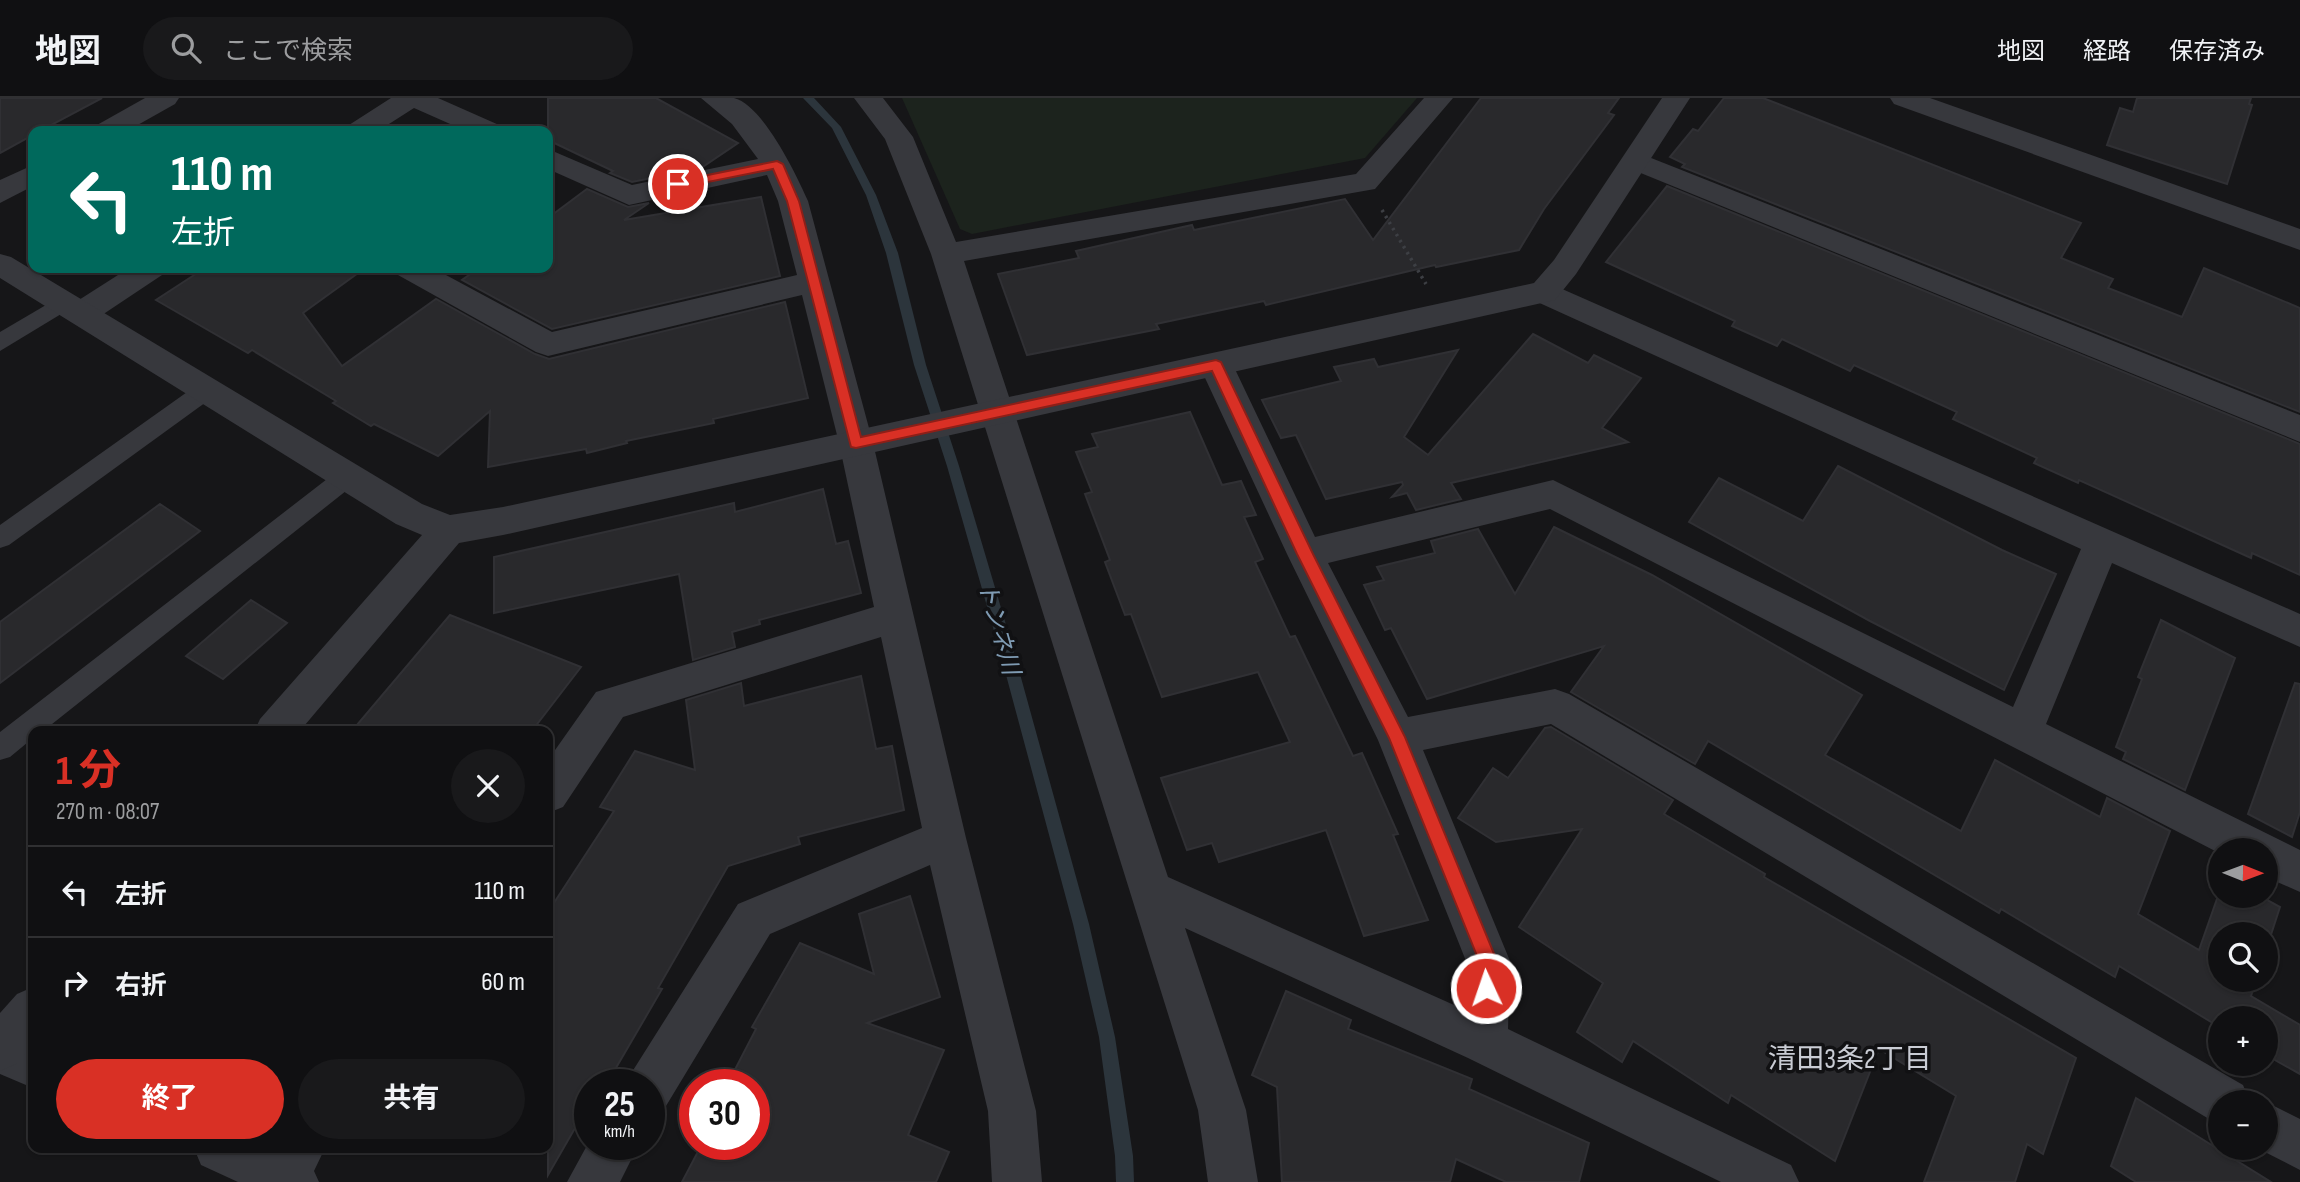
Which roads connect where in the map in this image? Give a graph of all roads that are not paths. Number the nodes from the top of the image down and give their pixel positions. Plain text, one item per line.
1 (165, 98) edge
2 (412, 98) edge
3 (715, 98) edge
4 (868, 98) edge
5 (1438, 98) edge
6 (1676, 98) edge
7 (1904, 98) edge
8 (116, 126) edge
9 (367, 126) edge
10 (477, 126) edge
11 (553, 160) edge
12 (1636, 161) junction
13 (777, 164) junction
14 (28, 177) edge
15 (0, 193) edge
16 (2300, 240) edge
17 (946, 254) junction
18 (0, 264) edge
19 (141, 273) edge
20 (418, 273) edge
21 (813, 282) junction
22 (1544, 292) junction
23 (73, 308) junction
24 (0, 343) edge
25 (1216, 365) junction
26 (205, 391) junction
27 (983, 416) junction
28 (2300, 429) edge
29 (856, 443) junction
30 (348, 476) junction
31 (448, 530) junction
32 (0, 538) edge
33 (2103, 541) junction
34 (1305, 554) junction
35 (895, 617) junction
36 (2300, 631) edge
37 (28, 726) edge
38 (28, 726) edge
39 (279, 726) edge
40 (2022, 733) junction
41 (1397, 737) junction
42 (0, 748) edge
43 (553, 787) edge
44 (945, 838) junction
45 (2232, 838) edge
46 (2278, 862) edge
47 (2300, 873) edge
48 (1152, 891) junction
49 (28, 1016) edge
50 (1484, 1042) junction
51 (0, 1049) edge
52 (28, 1063) edge
53 (661, 1069) edge
54 (2208, 1091) edge
55 (2278, 1133) edge
56 (2300, 1146) edge
57 (236, 1153) edge
58 (605, 1160) edge
59 (292, 1169) edge
60 (592, 1182) edge
61 (1017, 1182) edge
62 (1233, 1182) edge
63 (1774, 1182) edge

1 - 8 street
2 - 9 street
2 - 10 street
3 - 13 street
4 - 17 street
5 - 17 street
6 - 12 street
7 - 16 street
11 - 13 street
12 - 22 street
12 - 28 street
13 - 21 street
14 - 15 street
17 - 27 street
18 - 23 street
19 - 23 street
20 - 21 street
21 - 29 street
22 - 25 street
22 - 33 street
23 - 24 lane
23 - 26 street
25 - 27 street
25 - 34 street
26 - 30 street
26 - 32 lane
27 - 29 street
27 - 48 street
29 - 31 street
29 - 35 street
30 - 31 street
30 - 37 lane
31 - 39 street
33 - 36 street
33 - 40 street
34 - 40 street
34 - 41 street
35 - 43 street
35 - 44 street
38 - 42 lane
40 - 45 street
41 - 50 street
41 - 54 street
44 - 53 street
44 - 61 street
46 - 47 street
48 - 50 street
48 - 62 street
49 - 51 street
50 - 63 street
51 - 52 street
55 - 56 street
57 - 59 street
58 - 60 street

